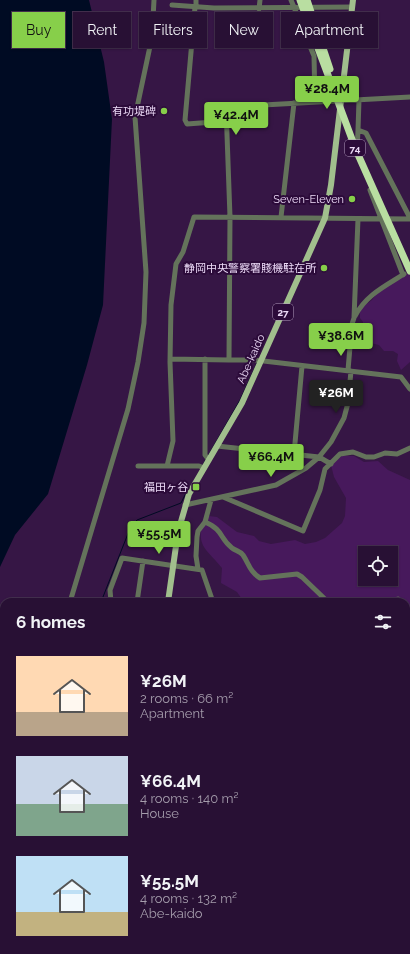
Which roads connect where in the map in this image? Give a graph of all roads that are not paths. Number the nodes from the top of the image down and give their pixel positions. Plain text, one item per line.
1 (154, 0) edge
2 (196, 0) edge
3 (260, 0) edge
4 (291, 0) edge
5 (296, 0) edge
6 (300, 0) edge
7 (308, 0) edge
8 (316, 0) edge
9 (353, 0) edge
10 (172, 6) dead end
11 (195, 7) junction
12 (318, 7) junction
13 (294, 8) junction
14 (352, 8) junction
15 (259, 9) junction
16 (304, 12) edge
17 (306, 12) edge
18 (309, 12) edge
19 (320, 48) edge
20 (320, 48) edge
21 (410, 97) edge
22 (359, 100) junction
23 (315, 101) junction
24 (340, 101) junction
25 (294, 103) junction
26 (227, 121) junction
27 (358, 130) junction
28 (230, 217) junction
29 (281, 217) junction
30 (325, 218) junction
31 (358, 219) junction
32 (382, 219) junction
33 (410, 219) edge
34 (410, 266) edge
35 (410, 271) edge
36 (403, 275) junction
37 (354, 318) junction
38 (170, 359) junction
39 (205, 359) junction
40 (229, 360) junction
41 (261, 362) junction
42 (302, 366) junction
43 (350, 371) junction
44 (410, 389) edge
45 (217, 446) junction
46 (410, 448) edge
47 (294, 454) junction
48 (319, 457) junction
49 (209, 460) junction
50 (330, 464) junction
51 (138, 466) dead end
52 (167, 466) junction
53 (204, 468) junction
54 (223, 497) junction
55 (211, 500) junction
56 (185, 506) junction
57 (205, 522) junction
58 (142, 561) junction
59 (174, 566) junction
60 (198, 569) junction
61 (71, 598) edge
62 (111, 598) edge
63 (137, 598) edge
64 (169, 598) edge
65 (212, 598) edge
66 (324, 598) edge

1 - 61 street
2 - 11 street
3 - 15 street
4 - 13 street
5 - 16 highway, bridge
6 - 17 highway, 74, bridge
7 - 18 highway, bridge
8 - 12 street
9 - 14 main road, Abe-kaido / 27
10 - 11 street
11 - 15 street
11 - 26 street
12 - 13 street
12 - 14 street
13 - 15 street
13 - 23 street
14 - 24 main road, Abe-kaido / 27
19 - 34 highway, 74, bridge
20 - 35 highway, 74, bridge
21 - 22 street
22 - 24 street
22 - 27 street
23 - 24 street
23 - 25 street
24 - 30 main road, Abe-kaido / 27
25 - 26 street
25 - 29 street
26 - 28 street
27 - 32 street
27 - 33 street
28 - 29 street
28 - 38 street
28 - 40 street
29 - 30 street
30 - 31 street
30 - 41 main road, Abe-kaido / 27
31 - 32 street
31 - 37 street
32 - 33 street
32 - 36 street
35 - 36 street
36 - 37 street
37 - 43 street
38 - 39 street
38 - 52 street
39 - 40 street
39 - 49 street
40 - 41 street
41 - 42 street
41 - 45 main road, Abe-kaido / 27
42 - 43 street
42 - 47 street
43 - 44 street
43 - 48 street
45 - 47 street
45 - 49 main road, Abe-kaido / 27
46 - 50 street
47 - 48 street
48 - 50 street
48 - 54 street
49 - 53 main road, Abe-kaido / 27
50 - 54 street
51 - 52 street
52 - 53 street
53 - 56 main road, Abe-kaido / 27
54 - 55 street
55 - 56 street
55 - 57 street
56 - 59 main road, Abe-kaido / 27
57 - 60 street
57 - 66 street
58 - 59 street
58 - 62 street
58 - 63 street
59 - 60 street
59 - 64 main road, Abe-kaido / 27
60 - 65 street

